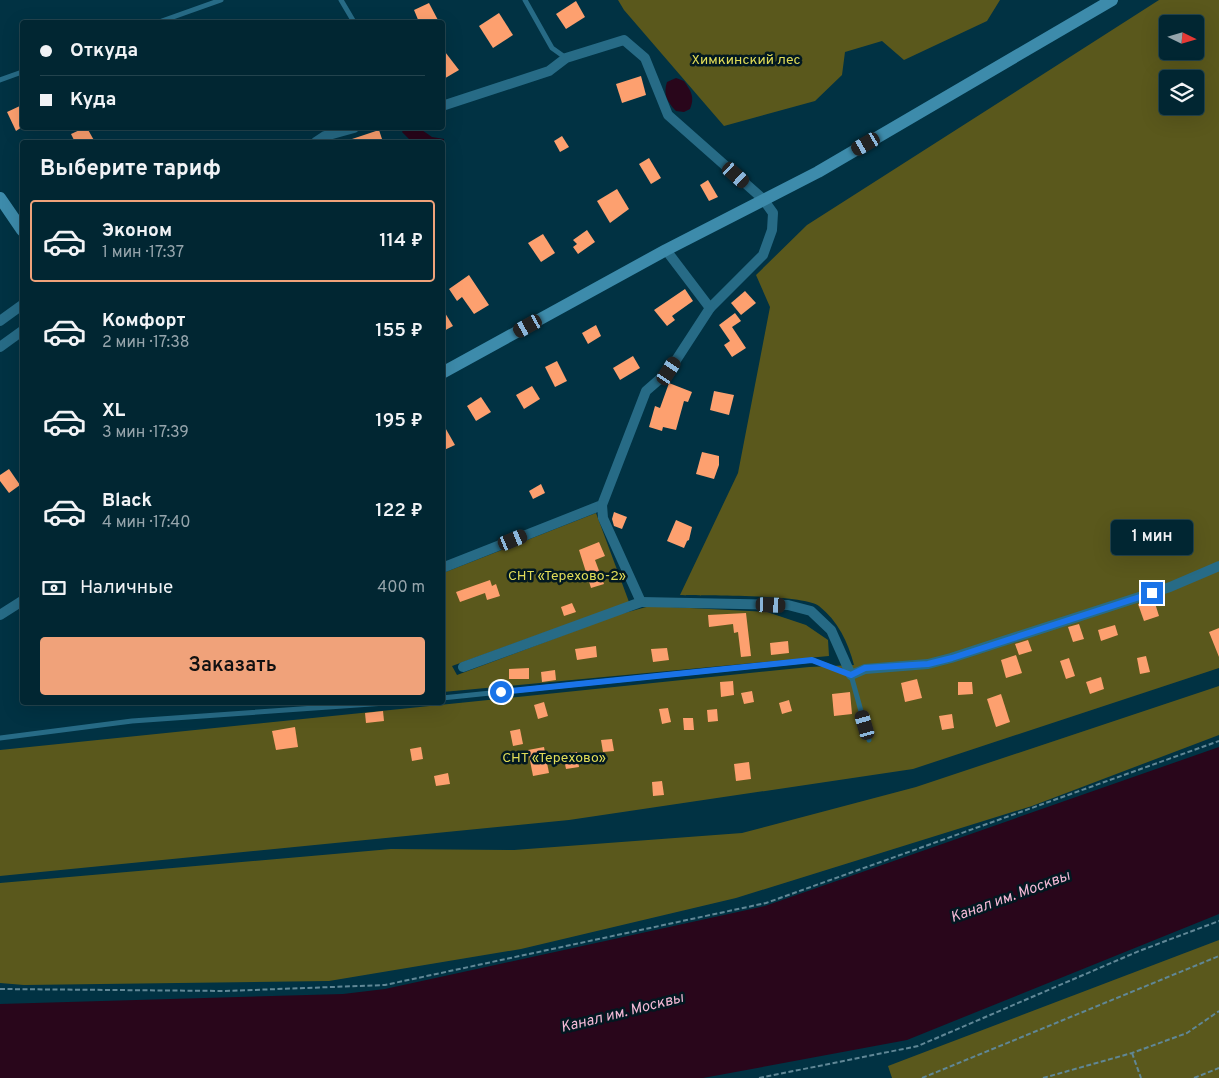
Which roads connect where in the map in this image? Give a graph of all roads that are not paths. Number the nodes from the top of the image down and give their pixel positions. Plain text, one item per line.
1 (221, 0) edge
2 (341, 0) edge
3 (525, 0) edge
4 (1112, 0) edge
5 (165, 20) edge
6 (353, 20) edge
7 (566, 58) junction
8 (20, 73) edge
9 (0, 80) edge
10 (445, 105) edge
11 (347, 130) edge
12 (319, 140) edge
13 (0, 198) edge
14 (763, 199) junction
15 (20, 227) edge
16 (666, 250) junction
17 (20, 306) edge
18 (710, 308) junction
19 (0, 321) edge
20 (20, 332) edge
21 (0, 347) edge
22 (445, 371) edge
23 (602, 506) junction
24 (1219, 566) edge
25 (445, 567) edge
26 (20, 602) edge
27 (641, 602) junction
28 (0, 615) edge
29 (463, 667) dead end
30 (851, 675) junction
31 (445, 698) edge
32 (358, 705) edge
33 (0, 738) edge
34 (869, 740) dead end

1 - 5 lane
2 - 6 lane
3 - 7 lane
4 - 14 main road
7 - 10 street
7 - 14 street
8 - 9 lane
11 - 12 street
13 - 15 main road
14 - 16 main road
14 - 18 street
16 - 18 street
16 - 22 main road
17 - 19 street
18 - 23 street
20 - 21 street
23 - 25 street
23 - 27 street
24 - 30 street
26 - 28 street
27 - 29 street
27 - 30 street
30 - 31 lane
30 - 34 lane
32 - 33 lane

